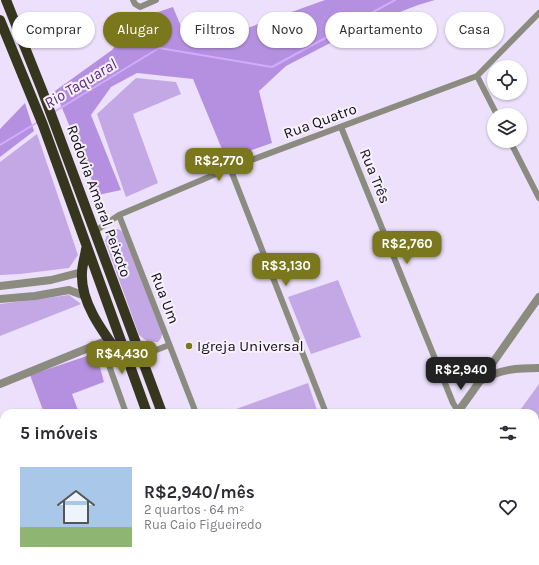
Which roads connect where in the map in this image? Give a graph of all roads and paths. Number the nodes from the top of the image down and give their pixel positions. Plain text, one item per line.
1 (6, 0) edge
2 (133, 0) edge
3 (156, 0) edge
4 (539, 13) edge
5 (0, 20) edge
6 (3, 34) edge
7 (477, 76) junction
8 (493, 108) edge
9 (341, 127) junction
10 (514, 148) edge
11 (230, 168) junction
12 (539, 198) edge
13 (120, 215) junction
14 (94, 232) junction
15 (86, 246) junction
16 (82, 272) junction
17 (66, 277) junction
18 (0, 286) edge
19 (69, 290) junction
20 (85, 296) junction
21 (539, 297) edge
22 (0, 299) edge
23 (104, 342) junction
24 (169, 345) junction
25 (141, 356) junction
26 (493, 361) junction
27 (539, 368) edge
28 (130, 369) junction
29 (498, 372) junction
30 (481, 381) junction
31 (0, 384) edge
32 (125, 409) edge
33 (145, 409) edge
34 (161, 409) edge
35 (194, 409) edge
36 (324, 409) edge
37 (456, 409) edge
38 (460, 409) edge

1 - 14 highway, Rodovia Amaral Peixoto
2 - 3 street
4 - 7 street, Rua Quatro
5 - 6 highway, Rodovia Amaral Peixoto
6 - 15 highway, Rodovia Amaral Peixoto
7 - 8 street
7 - 9 street, Rua Quatro
9 - 11 street, Rua Quatro
9 - 37 street, Rua Três
10 - 12 street
11 - 13 street, Rua Quatro
11 - 36 street
13 - 14 street, Rua Quatro
13 - 24 street, Rua Um
14 - 25 highway, Rodovia Amaral Peixoto
15 - 16 highway
15 - 28 highway, Rodovia Amaral Peixoto
16 - 17 street
16 - 20 highway
17 - 18 street
17 - 19 street
19 - 20 street
19 - 22 street
20 - 23 highway
21 - 26 street
23 - 28 highway
23 - 31 street
23 - 32 street
24 - 25 street
24 - 35 street, Rua Um
25 - 34 highway, Rodovia Amaral Peixoto
26 - 29 street
26 - 30 street
27 - 29 street
28 - 33 highway, Rodovia Amaral Peixoto
29 - 30 street
30 - 38 street

